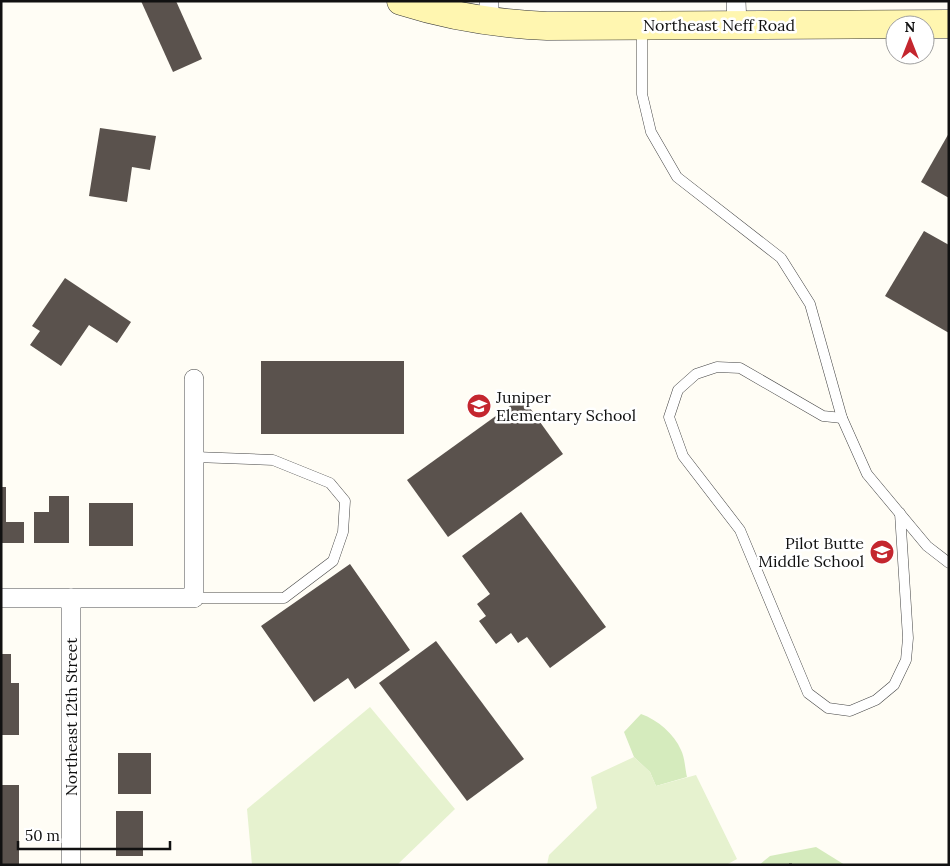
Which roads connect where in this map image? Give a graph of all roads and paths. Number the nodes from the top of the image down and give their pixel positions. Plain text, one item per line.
1 (401, 1) edge
2 (489, 11) edge
3 (736, 13) edge
4 (949, 24) edge
5 (642, 26) junction
6 (194, 379) dead end
7 (842, 418) junction
8 (195, 457) junction
9 (900, 513) junction
10 (949, 563) edge
11 (1, 598) edge
12 (71, 598) junction
13 (194, 598) junction
14 (71, 865) edge

1 - 2 main road, Northeast Neff Road
2 - 5 main road, Northeast Neff Road
3 - 4 main road, Northeast Neff Road
3 - 5 main road, Northeast Neff Road
5 - 7 lane
6 - 8 street
7 - 9 lane
7 - 9 lane
8 - 13 street
8 - 13 lane
9 - 10 lane
11 - 12 street
12 - 13 street
12 - 14 street, Northeast 12th Street

